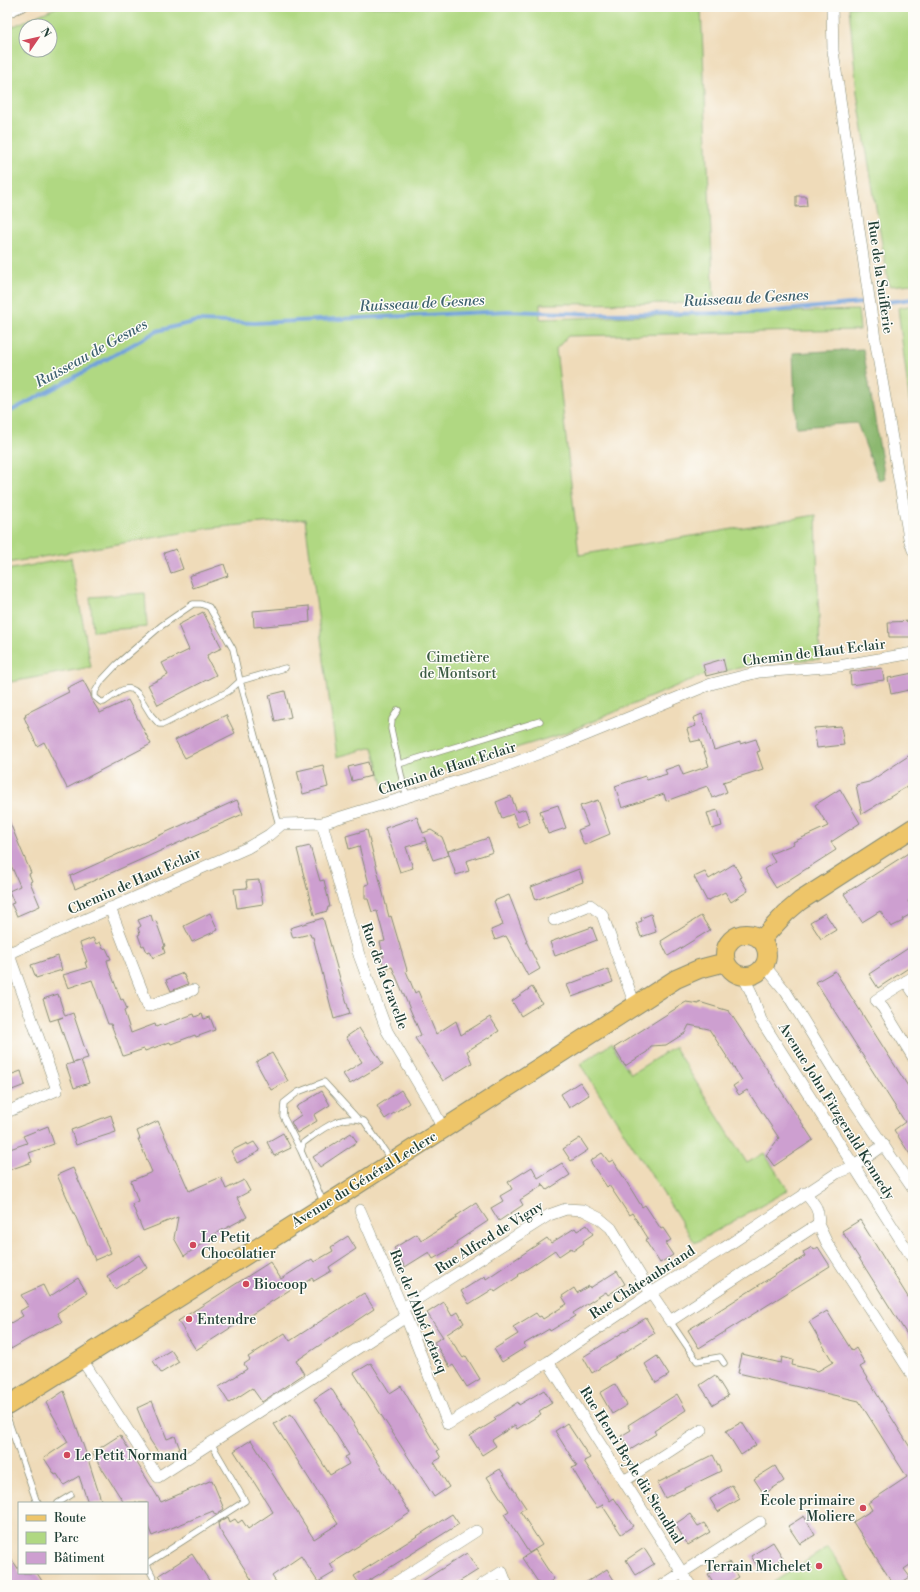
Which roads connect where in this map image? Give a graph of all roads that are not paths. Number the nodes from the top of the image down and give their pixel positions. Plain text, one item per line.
1 (25, 7) edge
2 (832, 7) edge
3 (7, 15) edge
4 (913, 550) edge
5 (913, 653) edge
6 (285, 668) dead end
7 (240, 681) junction
8 (398, 710) dead end
9 (540, 721) dead end
10 (399, 764) junction
11 (408, 796) junction
12 (322, 823) junction
13 (279, 825) junction
14 (913, 828) edge
15 (110, 908) junction
16 (554, 920) dead end
17 (761, 940) junction
18 (7, 952) edge
19 (726, 962) junction
20 (764, 965) junction
21 (743, 976) junction
22 (910, 979) edge
23 (193, 990) dead end
24 (913, 992) edge
25 (635, 1006) junction
26 (913, 1057) edge
27 (7, 1112) edge
28 (357, 1118) junction
29 (443, 1129) junction
30 (884, 1145) junction
31 (301, 1151) junction
32 (393, 1162) junction
33 (853, 1167) junction
34 (910, 1175) edge
35 (913, 1189) edge
36 (805, 1193) junction
37 (325, 1205) junction
38 (360, 1210) dead end
39 (818, 1224) junction
40 (913, 1259) edge
41 (651, 1292) junction
42 (404, 1313) junction
43 (670, 1321) junction
44 (81, 1358) junction
45 (548, 1362) junction
46 (724, 1363) dead end
47 (913, 1376) edge
48 (7, 1406) edge
49 (7, 1417) edge
50 (448, 1424) joint
51 (702, 1430) dead end
52 (211, 1443) junction
53 (624, 1481) junction
54 (72, 1495) dead end
55 (37, 1502) edge
56 (60, 1502) edge
57 (760, 1522) dead end
58 (476, 1531) dead end
59 (148, 1564) edge
60 (148, 1567) edge
61 (682, 1573) junction
62 (157, 1585) edge
63 (392, 1585) edge
64 (481, 1585) edge
65 (507, 1585) edge
66 (663, 1585) edge
67 (690, 1585) edge

1 - 3 lane
2 - 4 street, Rue de la Suifferie
5 - 11 street, Chemin de Haut Eclair
6 - 7 lane
7 - 7 lane
7 - 13 lane
8 - 10 lane
9 - 10 lane
10 - 11 lane
11 - 12 street, Chemin de Haut Eclair
12 - 13 street, Chemin de Haut Eclair
12 - 29 street, Rue de la Gravelle
13 - 15 street, Chemin de Haut Eclair
14 - 17 main road
15 - 18 street, Chemin de Haut Eclair
15 - 23 street
16 - 25 street
17 - 19 main road
17 - 20 main road
18 - 27 street
19 - 21 main road
19 - 25 main road, Avenue du Général Leclerc
20 - 21 main road
20 - 30 street, Avenue John Fitzgerald Kennedy
21 - 33 street, Avenue John Fitzgerald Kennedy
22 - 24 street
22 - 26 street
25 - 29 main road, Avenue du Général Leclerc
28 - 31 lane
28 - 31 lane
28 - 32 lane
29 - 32 main road, Avenue du Général Leclerc
30 - 33 street, Rue Châteaubriand
30 - 34 street, Avenue John Fitzgerald Kennedy
31 - 37 lane
32 - 37 main road, Avenue du Général Leclerc
33 - 36 street, Rue Châteaubriand
33 - 40 street, Avenue John Fitzgerald Kennedy
34 - 35 street, Avenue John Fitzgerald Kennedy
36 - 39 street
36 - 41 street, Rue Châteaubriand
37 - 44 main road, Avenue du Général Leclerc
38 - 42 street, Rue de l'Abbé Letacq
39 - 43 street
39 - 47 street
41 - 42 street, Rue Alfred de Vigny
41 - 43 street, Rue Alfred de Vigny
41 - 45 street, Rue Châteaubriand
42 - 50 street, Rue de l'Abbé Letacq
42 - 52 street, Rue Alfred de Vigny
43 - 46 lane
44 - 48 main road, Avenue du Général Leclerc
44 - 52 street, Rue Alfred de Vigny
45 - 50 street, Rue Châteaubriand
45 - 53 street, Rue Henri Beyle dit Stendhal
49 - 55 lane
51 - 53 street
52 - 59 lane
53 - 61 street, Rue Henri Beyle dit Stendhal
54 - 56 lane
57 - 61 street
58 - 63 street
60 - 62 lane
61 - 66 street
61 - 67 street, Rue Henri Beyle dit Stendhal
64 - 65 street

